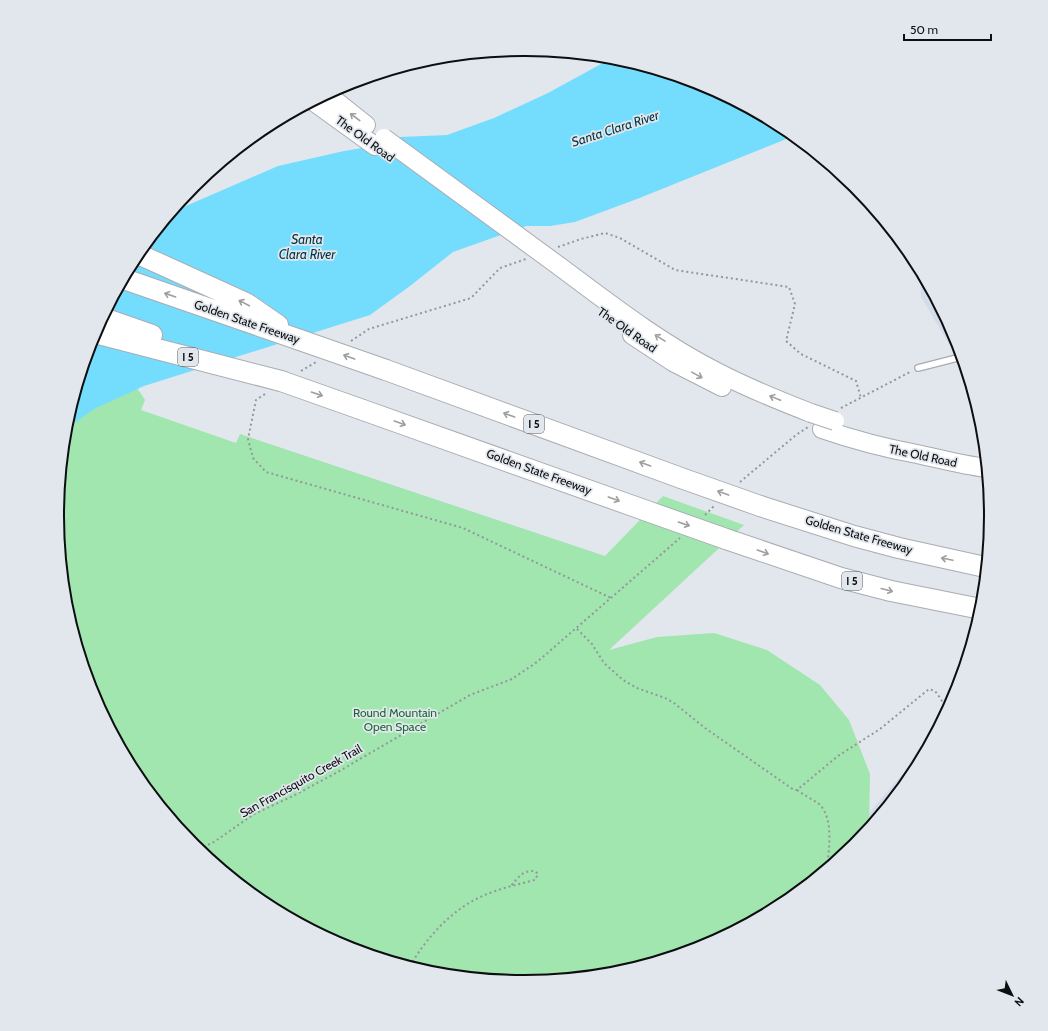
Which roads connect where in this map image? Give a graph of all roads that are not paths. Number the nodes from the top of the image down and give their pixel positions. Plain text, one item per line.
1 (332, 98) edge
2 (318, 105) edge
3 (379, 142) junction
4 (144, 257) edge
5 (129, 281) edge
6 (108, 320) edge
7 (101, 335) edge
8 (300, 340) junction
9 (956, 358) edge
10 (918, 368) dead end
11 (282, 382) junction
12 (828, 425) junction
13 (980, 454) edge
14 (981, 467) edge
15 (981, 566) edge
16 (974, 608) edge

3 -> 1 main road, The Old Road
2 - 3 main road, The Old Road
3 - 12 main road, The Old Road
8 -> 4 highway, I 5
8 -> 5 highway, Golden State Freeway / I 5
6 - 11 highway, Golden State Freeway / I 5
7 - 11 highway, I 5
15 -> 8 highway, Golden State Freeway / I 5, bridge
9 - 10 lane
11 -> 16 highway, Golden State Freeway / I 5, bridge
12 - 13 main road, The Old Road
12 - 14 main road, The Old Road

